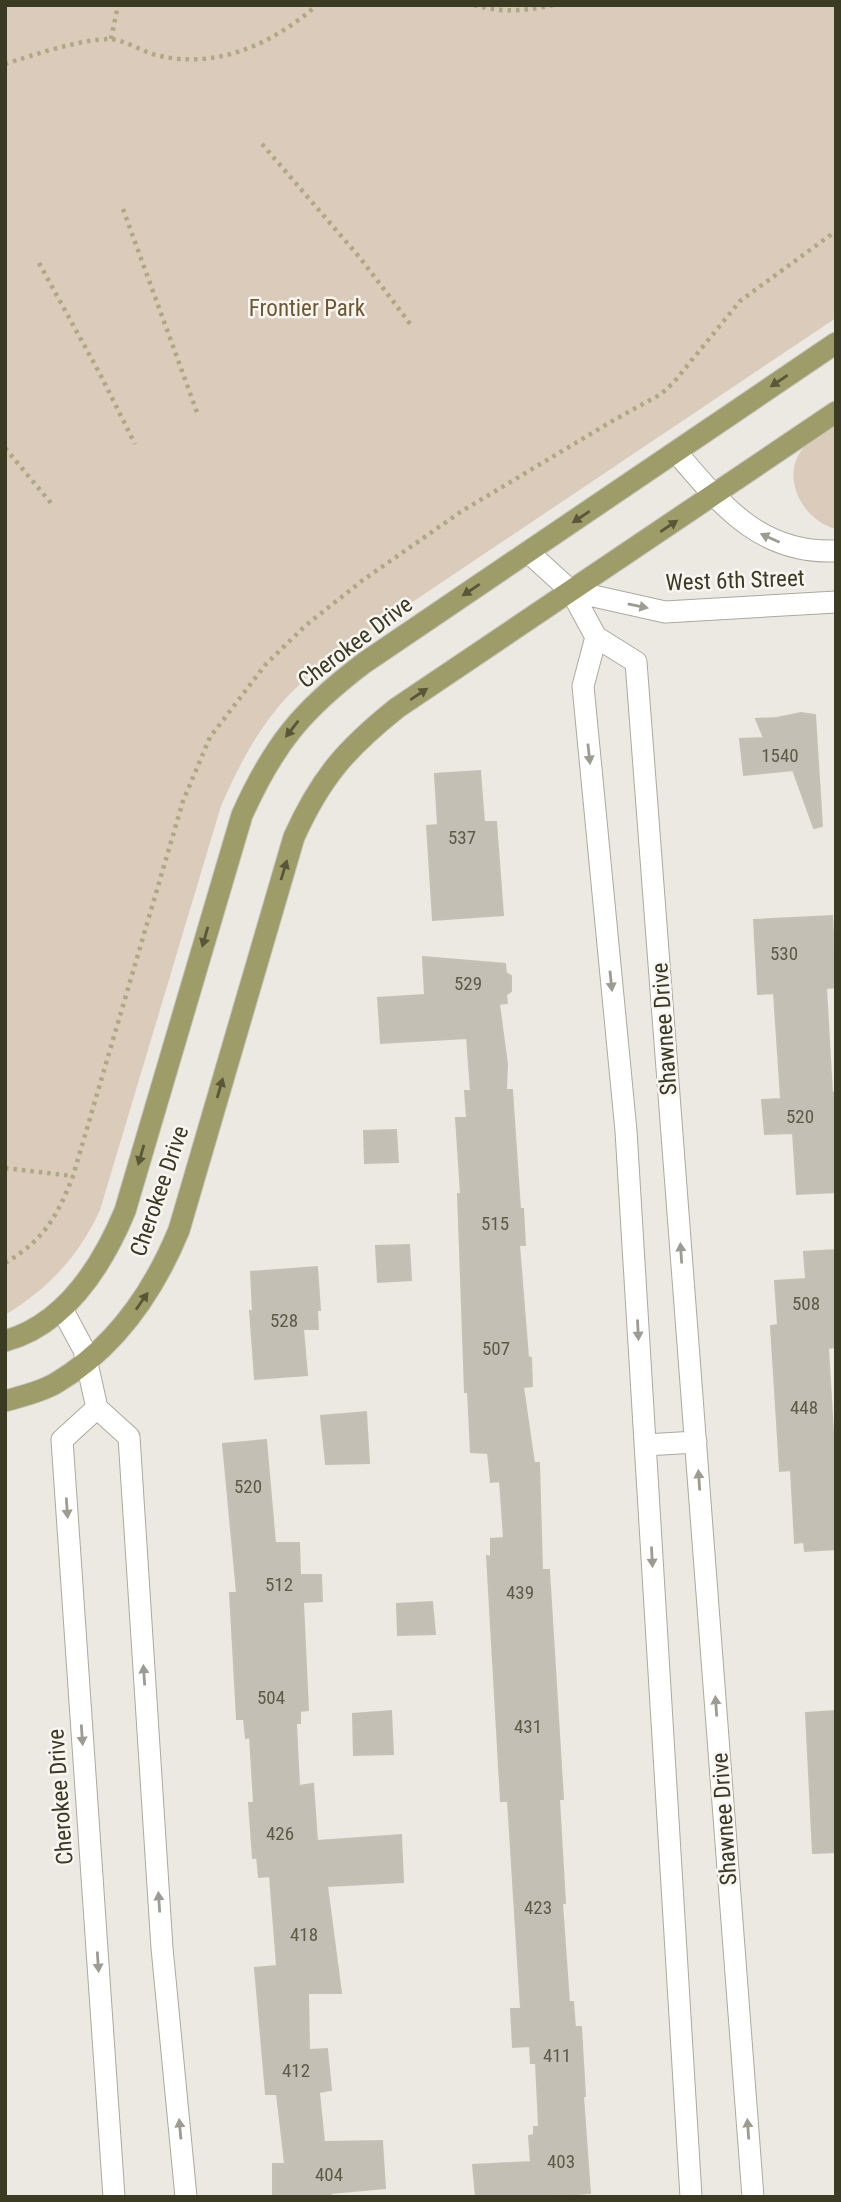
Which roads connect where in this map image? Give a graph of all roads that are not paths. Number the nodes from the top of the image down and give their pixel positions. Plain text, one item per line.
1 (836, 343) edge
2 (836, 412) edge
3 (676, 452) junction
4 (714, 496) junction
5 (836, 551) edge
6 (528, 552) junction
7 (571, 592) junction
8 (836, 602) edge
9 (596, 637) junction
10 (62, 1308) junction
11 (5, 1341) edge
12 (86, 1361) junction
13 (5, 1401) edge
14 (97, 1408) junction
15 (696, 1442) junction
16 (645, 1445) junction
17 (114, 2197) edge
18 (186, 2197) edge
19 (691, 2197) edge
20 (753, 2197) edge

1 -> 3 main road, Cherokee Drive
2 - 4 main road, Cherokee Drive
3 - 4 street, West 6th Street
3 -> 6 main road, Cherokee Drive
5 -> 4 street, West 6th Street
7 -> 4 main road, Cherokee Drive
6 - 7 street
6 -> 10 main road, Cherokee Drive
7 -> 8 street, West 6th Street
7 - 9 street, Shawnee Drive
12 -> 7 main road, Cherokee Drive
15 -> 9 street, Shawnee Drive
9 -> 16 street, Shawnee Drive
10 - 11 main road, Cherokee Drive
10 - 12 street
12 - 13 main road, Cherokee Drive
12 - 14 street
14 -> 17 street, Cherokee Drive
18 -> 14 street
15 - 16 street
20 -> 15 street, Shawnee Drive
16 -> 19 street, Shawnee Drive

